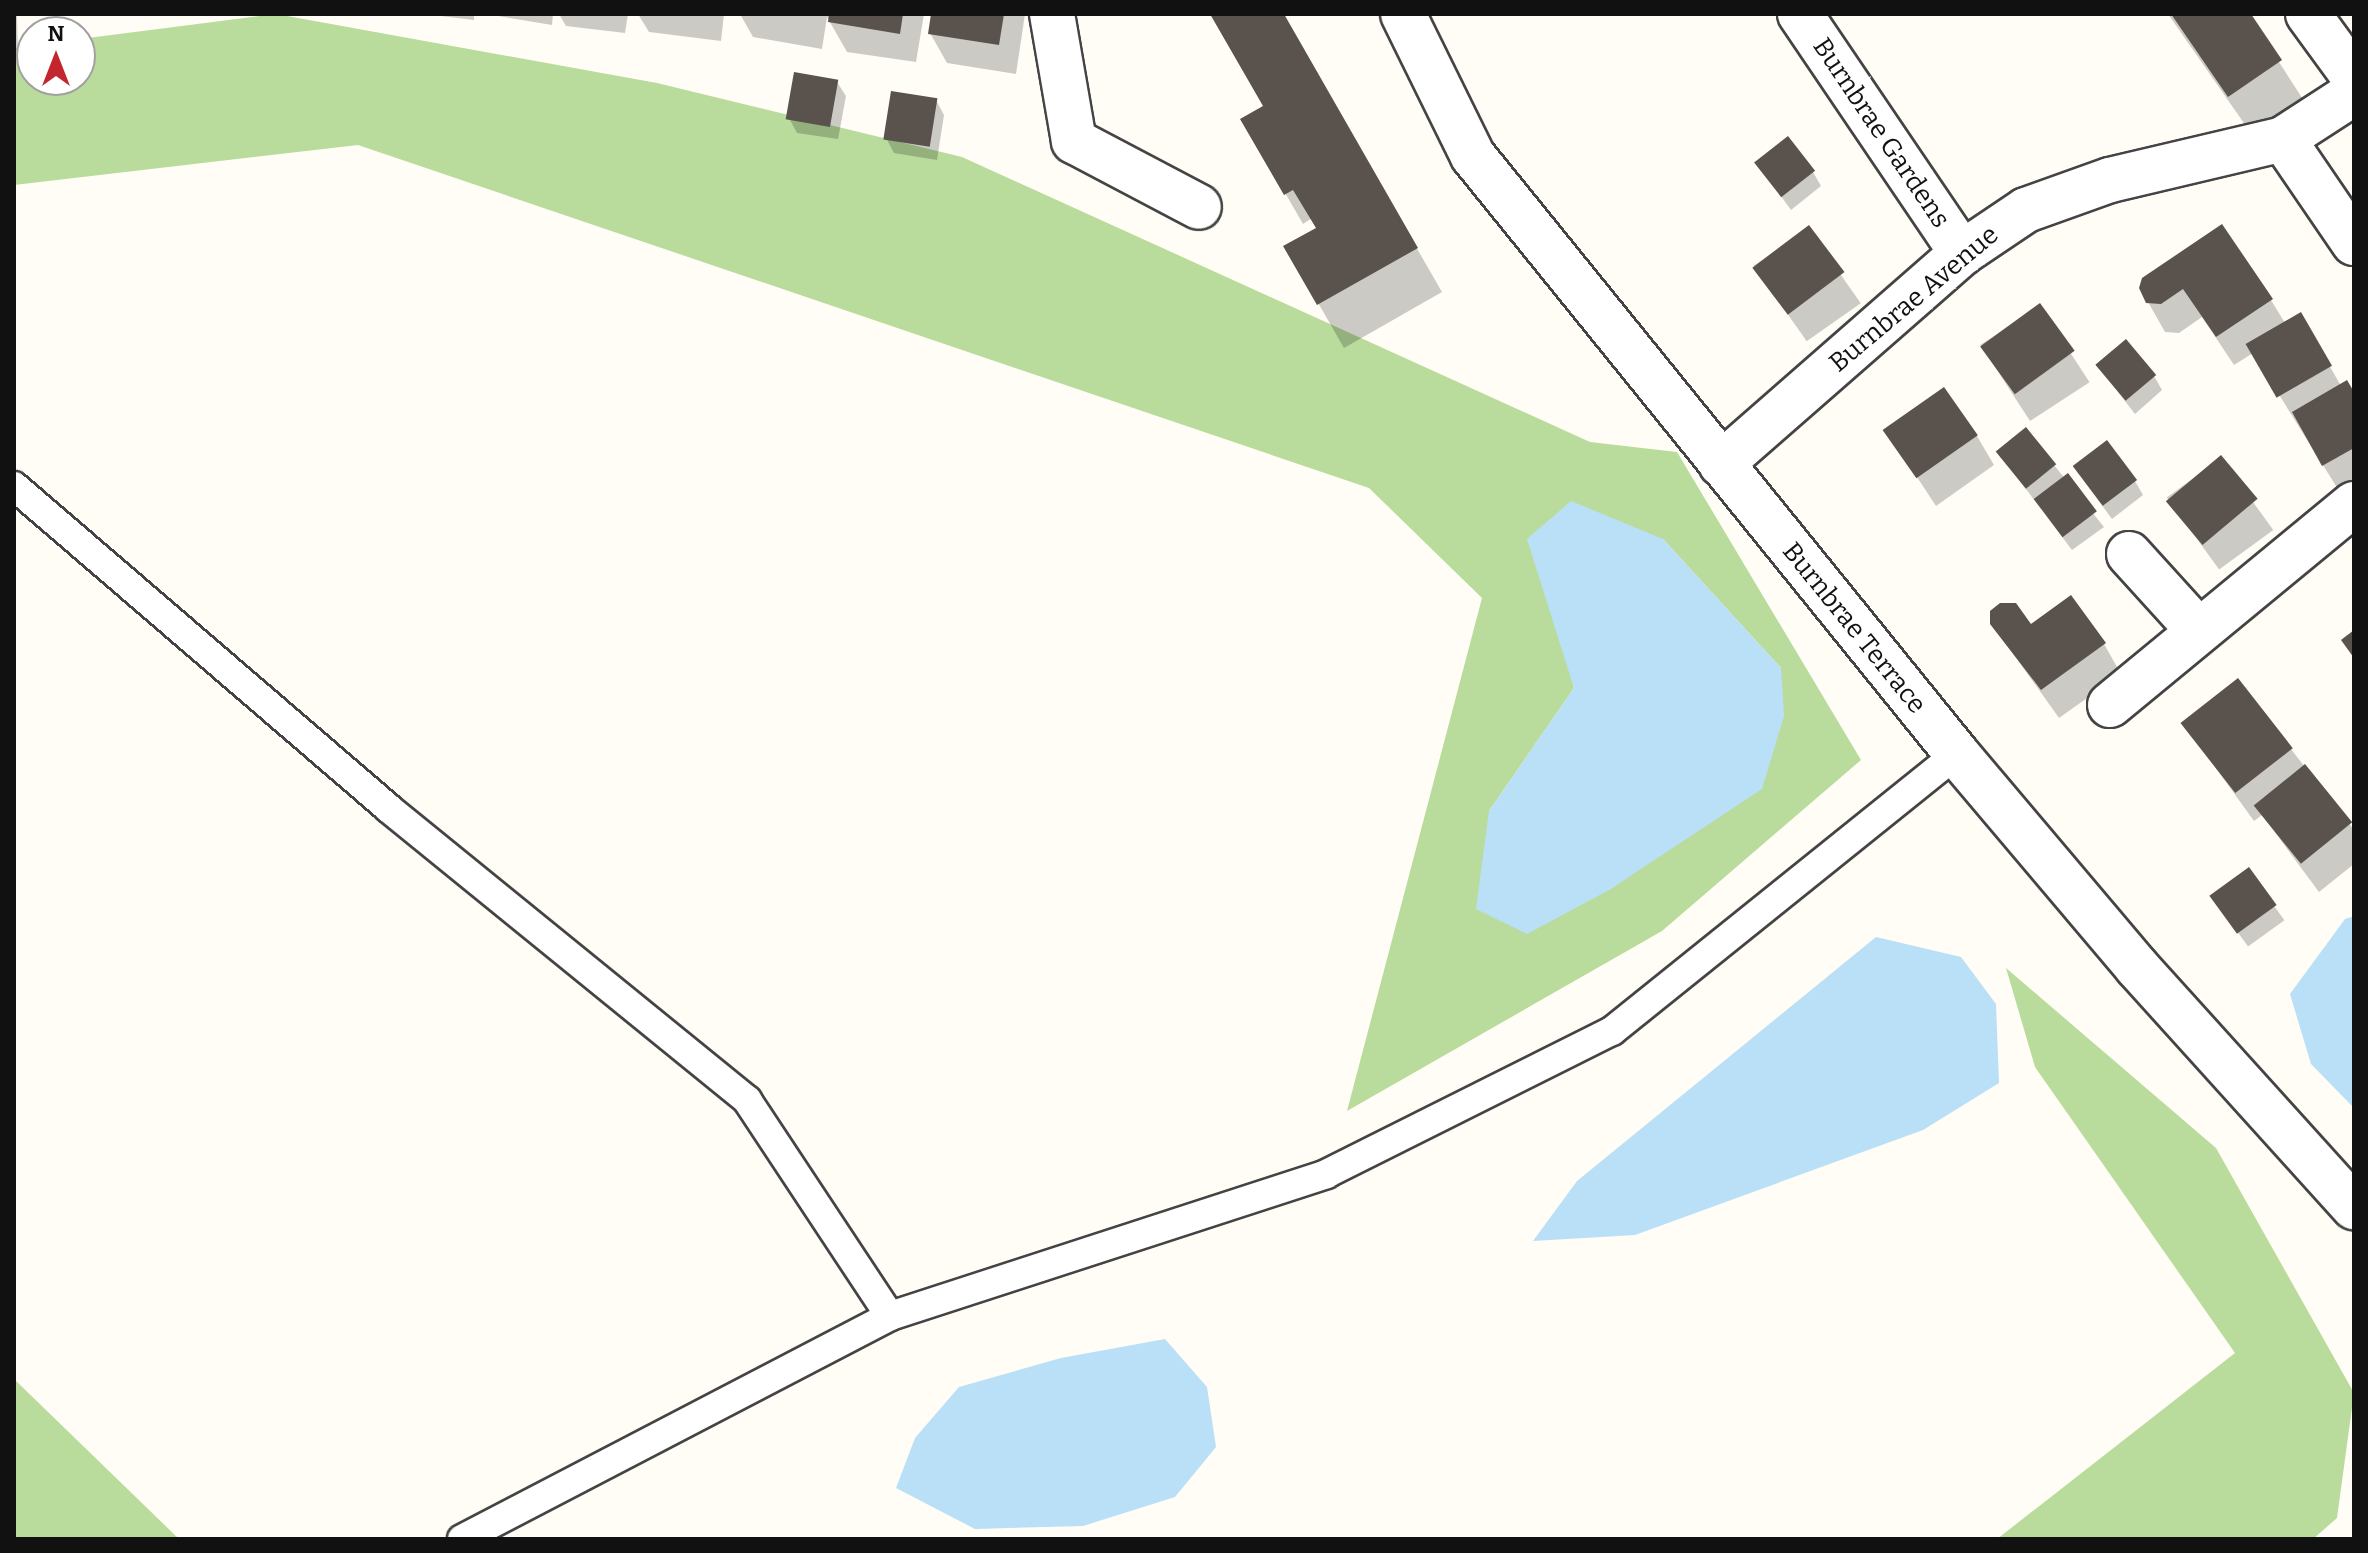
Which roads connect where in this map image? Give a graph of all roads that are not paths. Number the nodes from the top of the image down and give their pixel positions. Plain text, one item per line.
1 (1052, 14) edge
2 (1403, 14) edge
3 (1800, 14) edge
4 (2308, 14) edge
5 (2354, 77) edge
6 (2354, 93) edge
7 (2283, 139) junction
8 (1199, 207) dead end
9 (2354, 243) edge
10 (1962, 253) junction
11 (1721, 464) junction
12 (15, 487) edge
13 (2354, 504) edge
14 (2129, 554) dead end
15 (2198, 630) junction
16 (2110, 705) dead end
17 (1957, 754) junction
18 (2354, 1207) edge
19 (890, 1316) junction
20 (462, 1539) edge

1 - 8 street
2 - 11 street, Burnbrae Terrace
3 - 10 street, Burnbrae Gardens
4 - 5 street
6 - 7 street, Burnbrae Avenue
7 - 9 street
7 - 10 street, Burnbrae Avenue
10 - 11 street, Burnbrae Avenue
11 - 17 street, Burnbrae Terrace
12 - 19 lane
13 - 15 street
14 - 15 street
15 - 16 street
17 - 18 street, Burnbrae Terrace
17 - 19 lane
19 - 20 lane

